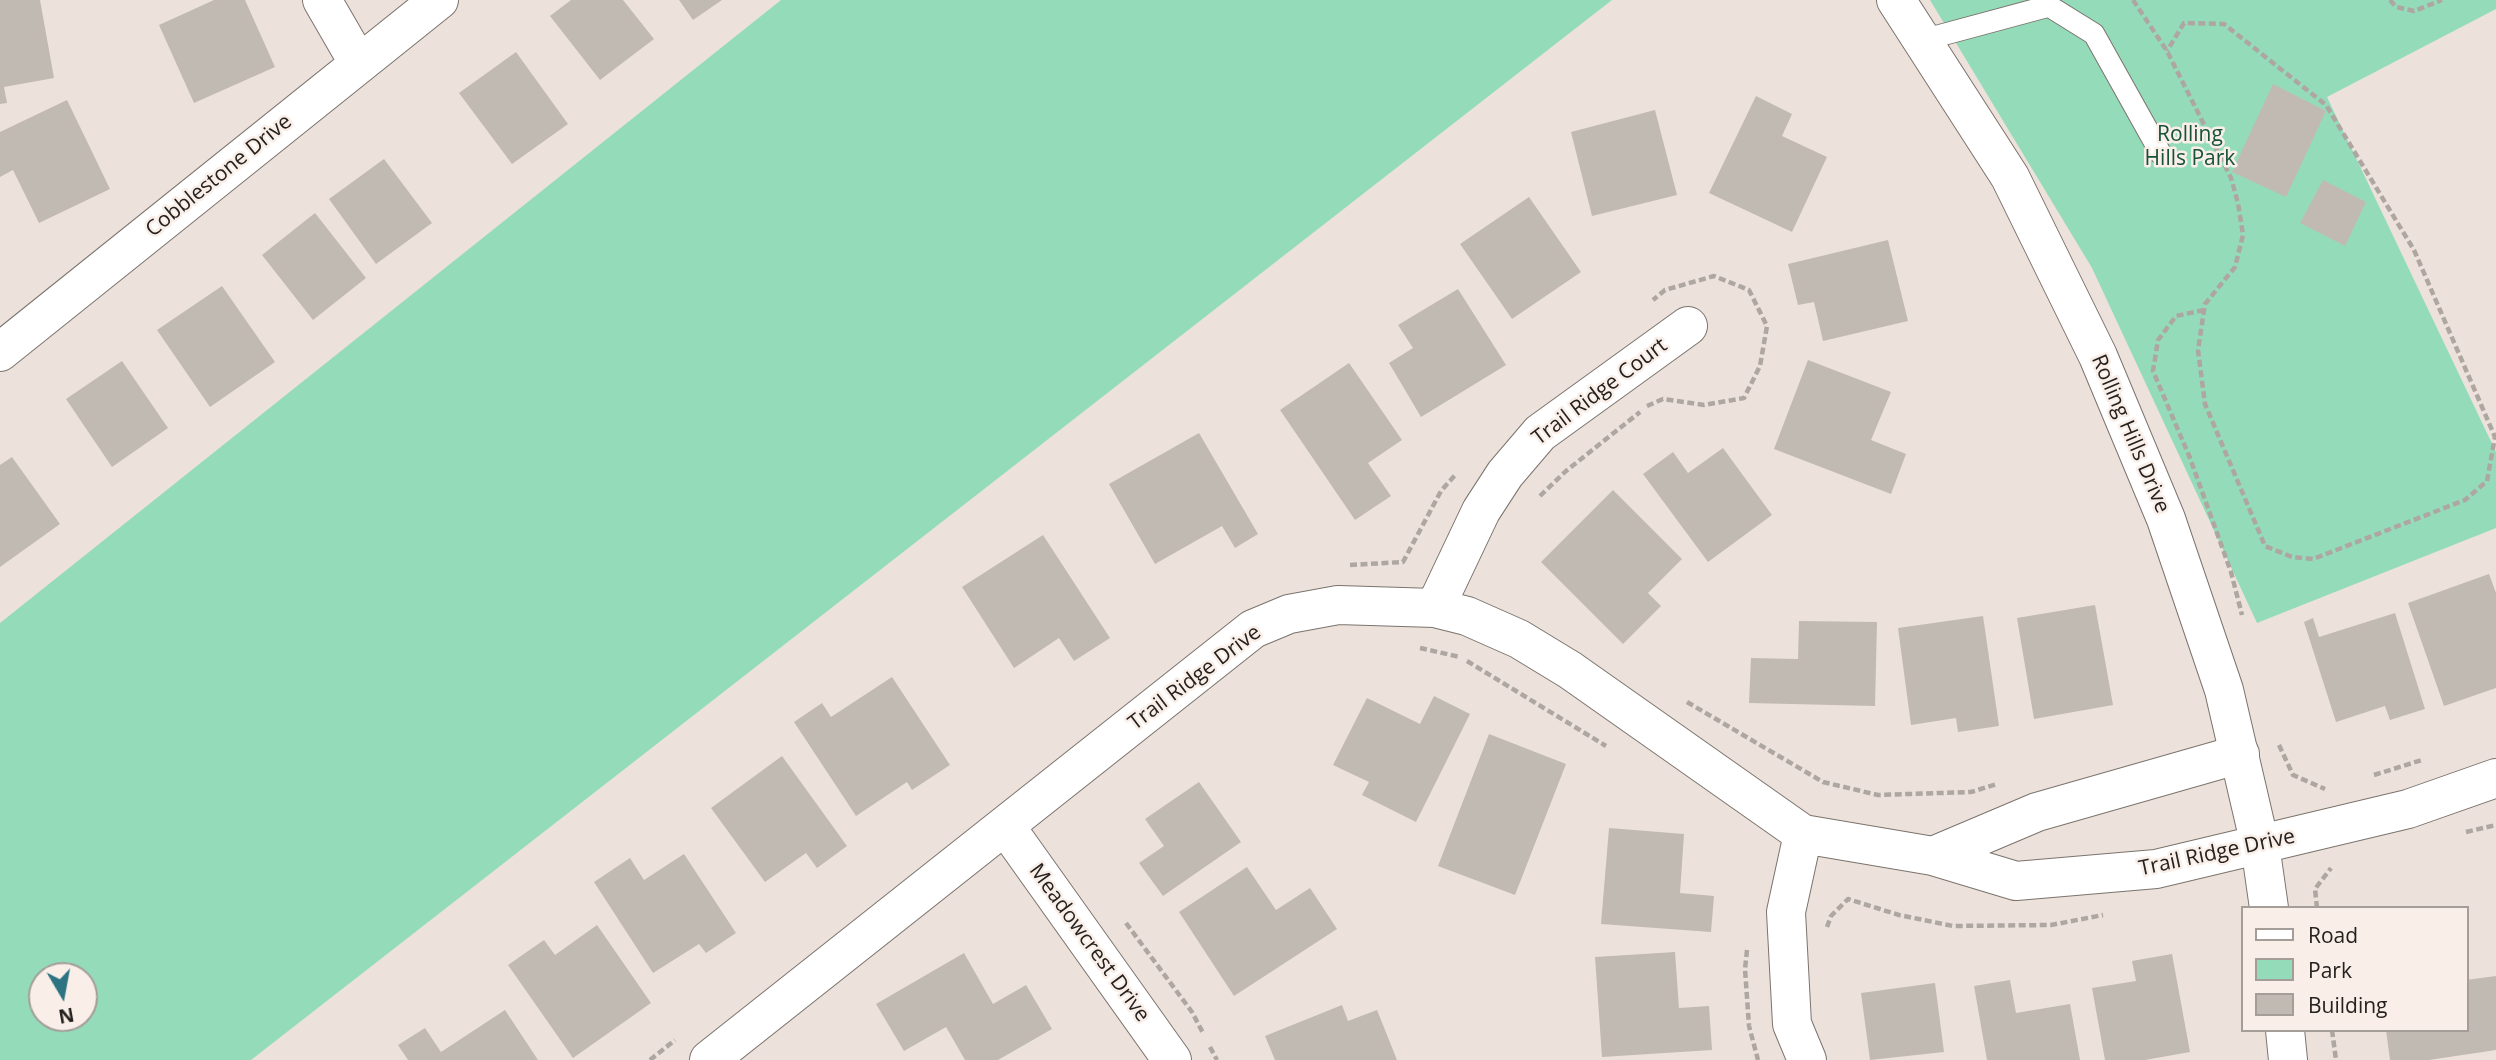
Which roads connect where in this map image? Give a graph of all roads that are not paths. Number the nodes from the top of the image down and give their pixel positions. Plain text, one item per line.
1 (323, 0) edge
2 (439, 0) edge
3 (1896, 0) edge
4 (1923, 40) junction
5 (359, 64) junction
6 (2161, 154) dead end
7 (1688, 326) dead end
8 (1, 348) edge
9 (1436, 608) junction
10 (2240, 754) junction
11 (2496, 778) edge
12 (1006, 827) junction
13 (1803, 834) junction
14 (2260, 845) junction
15 (1933, 856) junction
16 (2269, 906) edge
17 (2285, 1032) edge
18 (709, 1060) edge
19 (1172, 1060) edge
20 (1807, 1060) edge
21 (2288, 1060) edge

1 - 5 street
2 - 5 street, Cobblestone Drive
3 - 4 street, Rolling Hills Drive
4 - 6 lane
4 - 10 street, Rolling Hills Drive
5 - 8 street, Cobblestone Drive
7 - 9 street, Trail Ridge Court
9 - 12 street, Trail Ridge Drive
9 - 13 street, Trail Ridge Drive
10 - 14 street, Rolling Hills Drive
10 - 15 street
11 - 14 street, Trail Ridge Drive
12 - 18 street, Trail Ridge Drive
12 - 19 street, Meadowcrest Drive
13 - 15 street, Trail Ridge Drive
13 - 20 street
14 - 15 street, Trail Ridge Drive
14 - 16 street, Rolling Hills Drive
17 - 21 street

